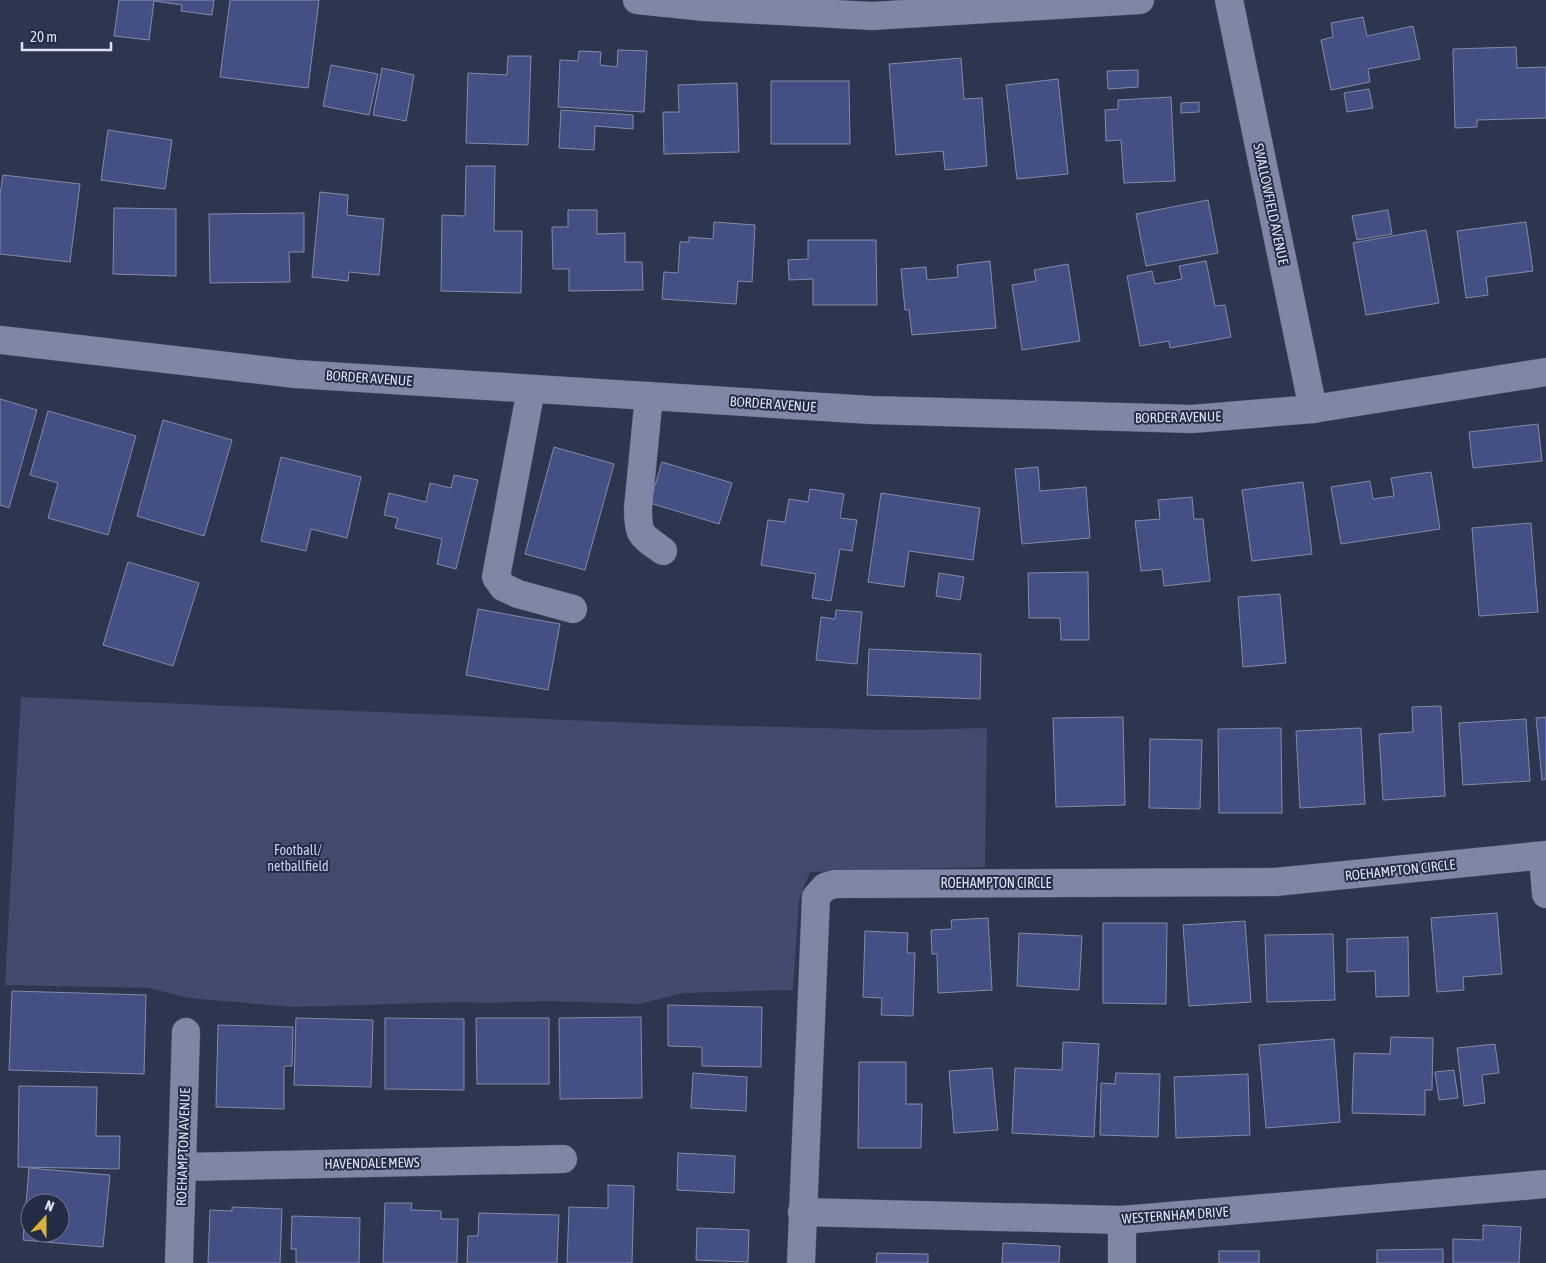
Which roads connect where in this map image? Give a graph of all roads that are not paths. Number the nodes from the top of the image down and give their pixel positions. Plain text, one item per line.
1 (637, 0) edge
2 (1140, 0) edge
3 (1229, 0) edge
4 (990, 4) edge
5 (0, 340) edge
6 (1546, 372) edge
7 (531, 389) junction
8 (648, 396) junction
9 (1313, 409) junction
10 (663, 551) dead end
11 (573, 609) dead end
12 (1544, 855) edge
13 (1546, 894) edge
14 (186, 1032) dead end
15 (563, 1159) dead end
16 (182, 1167) junction
17 (1546, 1184) edge
18 (802, 1212) junction
19 (1122, 1220) junction
20 (179, 1263) edge
21 (802, 1263) edge
22 (1122, 1263) edge

1 - 4 street
2 - 4 street
3 - 9 street, SWALLOWFIELD AVENUE
5 - 7 street, BORDER AVENUE
6 - 9 street, BORDER AVENUE
7 - 8 street, BORDER AVENUE
7 - 11 street
8 - 9 street, BORDER AVENUE
8 - 10 street
12 - 13 street
12 - 18 street, ROEHAMPTON CIRCLE
14 - 16 street, ROEHAMPTON AVENUE
15 - 16 street, HAVENDALE MEWS
16 - 20 street, ROEHAMPTON AVENUE
17 - 19 street, WESTERNHAM DRIVE
18 - 19 street, WESTERNHAM DRIVE
18 - 21 street, ROEHAMPTON CIRCLE
19 - 22 street

